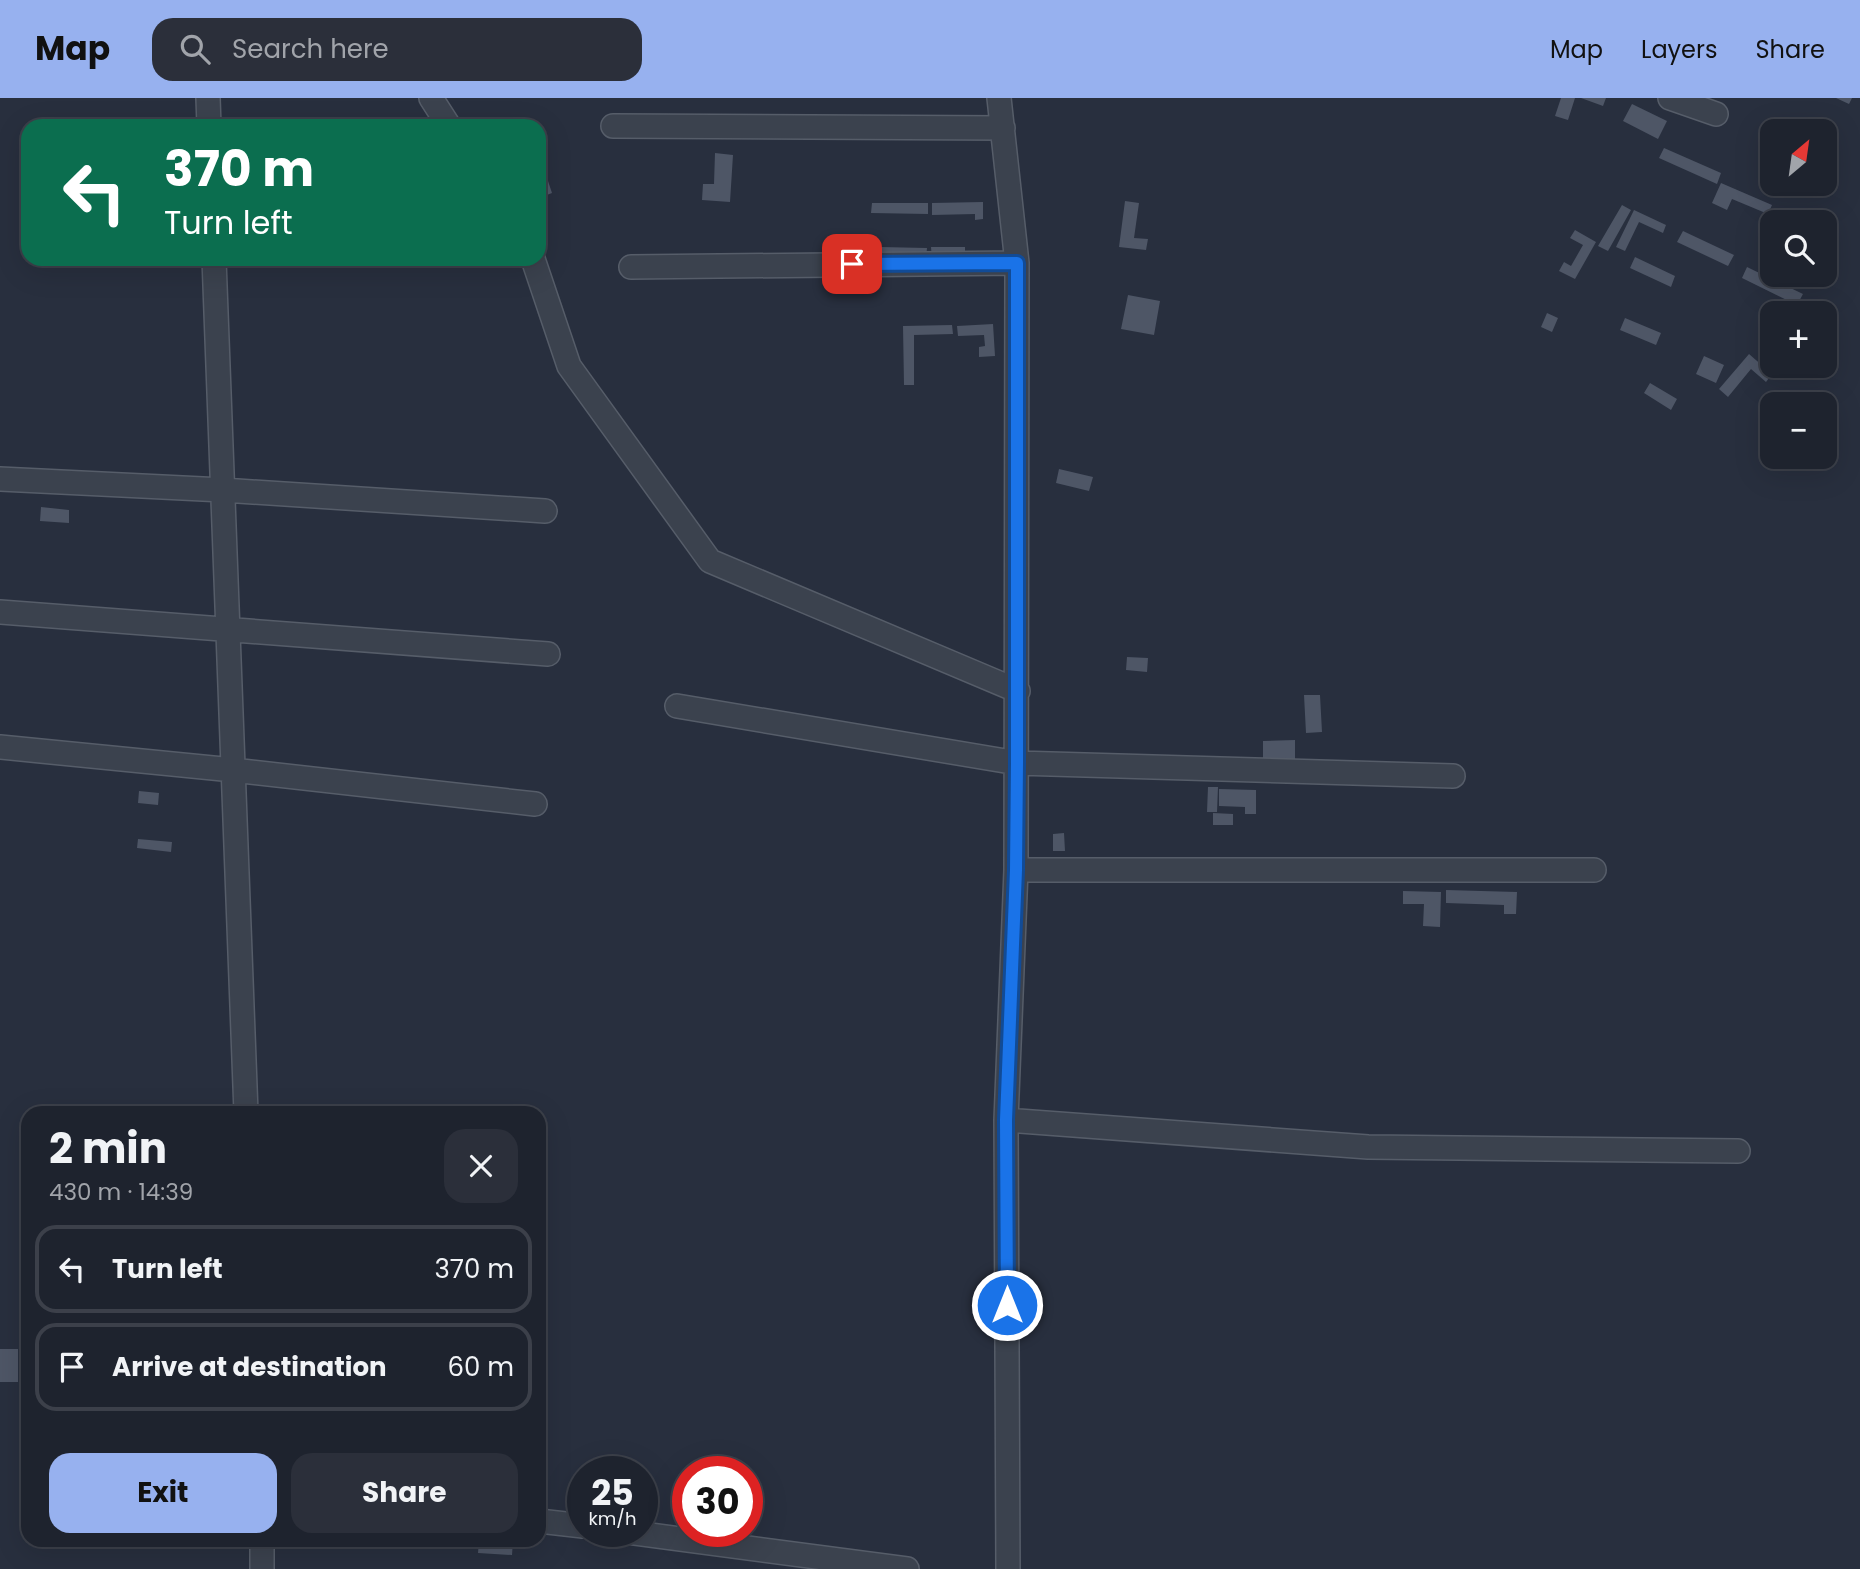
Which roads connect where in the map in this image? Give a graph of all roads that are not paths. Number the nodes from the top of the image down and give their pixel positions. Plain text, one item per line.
1 (208, 98) edge
2 (431, 98) edge
3 (999, 98) edge
4 (1670, 98) edge
5 (1716, 114) dead end
6 (209, 119) edge
7 (444, 119) edge
8 (613, 126) dead end
9 (1003, 128) junction
10 (1017, 263) junction
11 (214, 266) edge
12 (535, 266) edge
13 (631, 267) dead end
14 (0, 479) edge
15 (223, 490) junction
16 (545, 511) dead end
17 (0, 612) edge
18 (228, 630) junction
19 (548, 654) dead end
20 (1018, 691) junction
21 (677, 706) dead end
22 (0, 747) edge
23 (1017, 763) junction
24 (233, 770) junction
25 (1453, 776) dead end
26 (535, 804) dead end
27 (1016, 870) junction
28 (1594, 870) dead end
29 (246, 1106) edge
30 (1006, 1120) junction
31 (1738, 1151) dead end
32 (546, 1522) edge
33 (567, 1524) edge
34 (658, 1536) edge
35 (262, 1547) edge
36 (262, 1569) edge
37 (907, 1569) edge
38 (1008, 1569) edge

1 - 6 street
2 - 7 street
3 - 9 street
4 - 5 street
8 - 9 street
9 - 10 street
10 - 13 street
10 - 20 street
11 - 15 street
12 - 20 street
14 - 15 street
15 - 16 street
15 - 18 street
17 - 18 street
18 - 19 street
18 - 24 street
20 - 23 street
21 - 23 street
22 - 24 street
23 - 25 street
23 - 27 street
24 - 26 street
24 - 29 street
27 - 28 street
27 - 30 street
30 - 31 street
30 - 38 street
32 - 33 street
34 - 37 street
35 - 36 street

